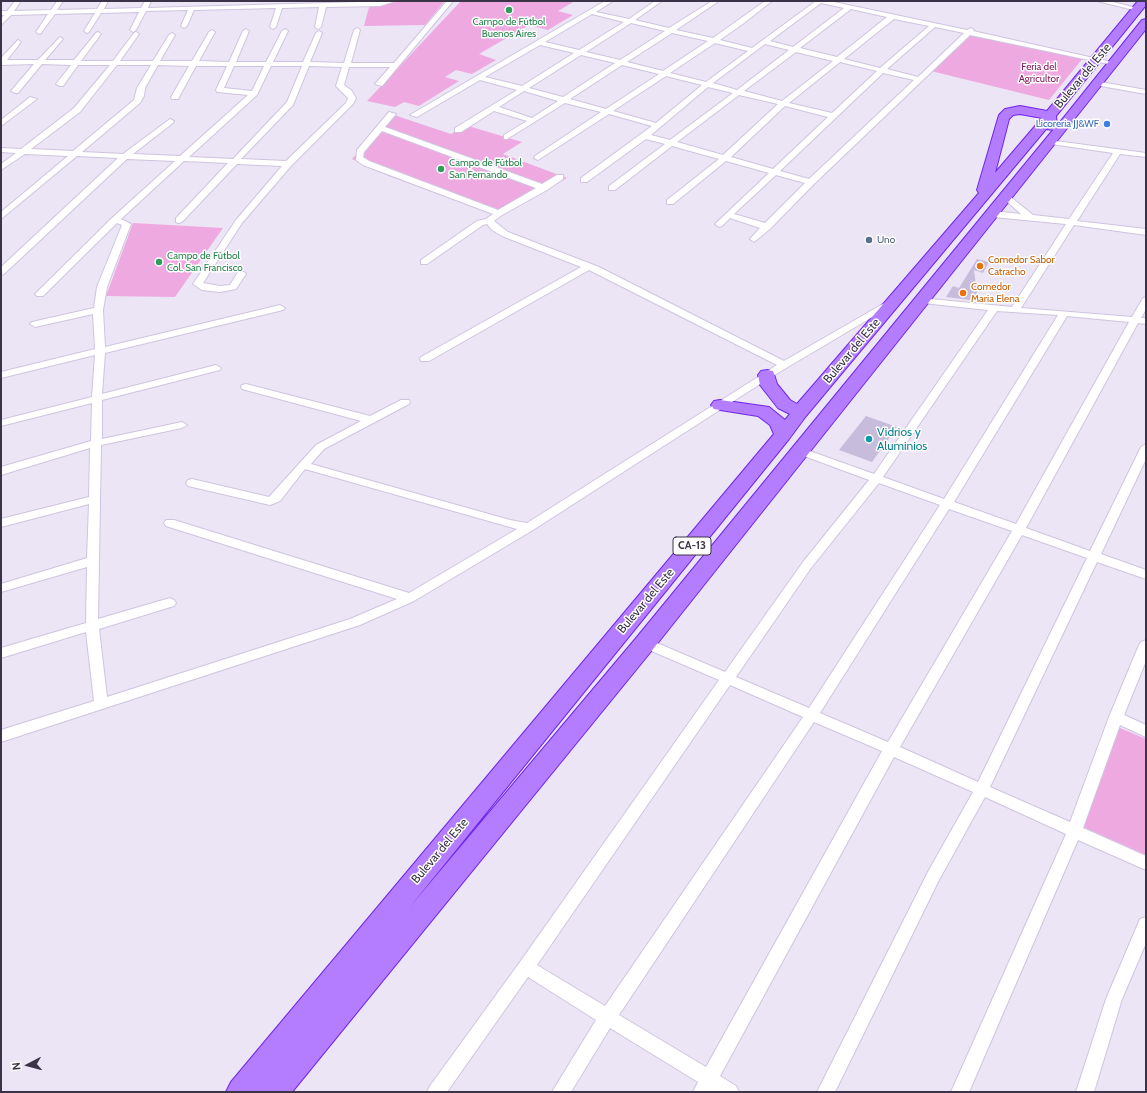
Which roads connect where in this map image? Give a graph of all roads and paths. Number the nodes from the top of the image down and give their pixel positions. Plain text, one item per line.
1 (18, 1) edge
2 (60, 1) edge
3 (105, 1) edge
4 (148, 1) edge
5 (393, 1) edge
6 (450, 1) edge
7 (610, 1) edge
8 (659, 1) edge
9 (716, 1) edge
10 (769, 1) edge
11 (820, 1) edge
12 (835, 1) edge
13 (1100, 1) edge
14 (346, 3) edge
15 (300, 4) edge
16 (280, 6) junction
17 (323, 6) junction
18 (850, 7) junction
19 (192, 8) junction
20 (144, 10) junction
21 (100, 11) junction
22 (1143, 11) edge
23 (9, 12) junction
24 (53, 12) junction
25 (590, 12) junction
26 (1, 13) edge
27 (894, 16) junction
28 (630, 21) junction
29 (1, 23) edge
30 (934, 25) junction
31 (184, 26) dead end
32 (273, 27) dead end
33 (357, 30) dead end
34 (671, 30) junction
35 (87, 31) dead end
36 (246, 31) dead end
37 (285, 31) dead end
38 (970, 31) junction
39 (39, 32) dead end
40 (212, 32) dead end
41 (98, 34) dead end
42 (172, 35) dead end
43 (60, 39) dead end
44 (713, 40) junction
45 (18, 42) dead end
46 (538, 42) junction
47 (764, 42) junction
48 (794, 49) junction
49 (754, 50) junction
50 (580, 53) junction
51 (839, 59) junction
52 (1106, 60) junction
53 (1, 62) edge
54 (40, 62) junction
55 (77, 62) junction
56 (116, 62) junction
57 (155, 62) junction
58 (194, 63) junction
59 (233, 63) junction
60 (268, 63) junction
61 (308, 63) junction
62 (346, 63) junction
63 (620, 63) junction
64 (396, 65) junction
65 (883, 70) junction
66 (663, 74) junction
67 (478, 77) junction
68 (919, 78) junction
69 (1098, 83) junction
70 (60, 84) dead end
71 (379, 84) dead end
72 (706, 85) junction
73 (522, 88) junction
74 (15, 91) dead end
75 (736, 92) junction
76 (1146, 92) edge
77 (254, 93) junction
78 (175, 97) dead end
79 (33, 99) dead end
80 (563, 99) junction
81 (784, 103) junction
82 (493, 108) junction
83 (609, 111) junction
84 (392, 114) dead end
85 (414, 115) dead end
86 (834, 116) junction
87 (1050, 116) junction
88 (532, 120) junction
89 (170, 121) dead end
90 (1, 124) edge
91 (657, 125) junction
92 (380, 128) junction
93 (458, 130) dead end
94 (507, 136) dead end
95 (645, 136) junction
96 (671, 142) junction
97 (1052, 142) junction
98 (1, 150) edge
99 (22, 151) junction
100 (1118, 151) junction
101 (73, 154) junction
102 (1146, 155) edge
103 (124, 157) junction
104 (538, 158) dead end
105 (724, 159) junction
106 (179, 160) junction
107 (235, 162) junction
108 (288, 164) junction
109 (1031, 167) junction
110 (1, 168) edge
111 (773, 172) junction
112 (560, 177) dead end
113 (584, 180) dead end
114 (811, 182) junction
115 (544, 188) junction
116 (612, 188) dead end
117 (983, 196) junction
118 (1007, 197) junction
119 (670, 202) dead end
120 (499, 213) junction
121 (993, 214) junction
122 (728, 215) junction
123 (1, 216) edge
124 (1030, 217) junction
125 (115, 220) junction
126 (179, 220) dead end
127 (489, 221) junction
128 (1072, 223) junction
129 (719, 224) dead end
130 (767, 227) junction
131 (1146, 232) edge
132 (754, 239) dead end
133 (424, 262) dead end
134 (589, 266) junction
135 (1, 272) edge
136 (241, 274) dead end
137 (40, 294) dead end
138 (923, 300) junction
139 (1146, 300) edge
140 (894, 301) junction
141 (995, 307) junction
142 (280, 308) dead end
143 (98, 310) junction
144 (1015, 310) junction
145 (1064, 313) junction
146 (1141, 321) edge
147 (35, 324) dead end
148 (100, 351) junction
149 (425, 359) dead end
150 (784, 365) junction
151 (216, 368) dead end
152 (1, 374) edge
153 (767, 375) junction
154 (246, 387) dead end
155 (97, 397) junction
156 (405, 402) dead end
157 (720, 405) junction
158 (763, 411) junction
159 (800, 412) junction
160 (828, 415) junction
161 (371, 420) junction
162 (1, 423) edge
163 (182, 425) dead end
164 (783, 435) junction
165 (97, 443) junction
166 (1146, 447) edge
167 (800, 451) junction
168 (302, 465) junction
169 (1, 471) edge
170 (876, 479) junction
171 (192, 483) dead end
172 (95, 499) junction
173 (946, 504) junction
174 (170, 522) dead end
175 (1, 523) edge
176 (529, 527) junction
177 (1019, 529) junction
178 (1093, 556) junction
179 (92, 561) junction
180 (1146, 575) edge
181 (1, 588) edge
182 (410, 598) junction
183 (170, 603) dead end
184 (92, 625) junction
185 (645, 644) junction
186 (1146, 645) edge
187 (1, 653) edge
188 (727, 680) junction
189 (101, 703) junction
190 (811, 716) junction
191 (1116, 717) junction
192 (1146, 731) edge
193 (1, 736) edge
194 (891, 749) junction
195 (982, 789) junction
196 (1075, 830) junction
197 (1146, 863) edge
198 (1146, 924) edge
199 (526, 967) junction
200 (607, 1018) junction
201 (706, 1085) edge
202 (241, 1092) edge
203 (273, 1092) edge
204 (436, 1092) edge
205 (561, 1092) edge
206 (730, 1092) edge
207 (826, 1092) edge
208 (960, 1092) edge
209 (1084, 1092) edge

1 - 23 street
2 - 24 street
3 - 21 street
4 - 20 street
5 - 14 street
6 - 64 street
7 - 25 street
8 - 28 street
9 - 34 street
10 - 44 street
11 - 18 street
11 - 47 street
12 - 38 street
13 - 22 street
14 - 17 street
15 - 16 street
15 - 17 street
16 - 19 street
16 - 32 street
17 - 61 street
18 - 27 street
18 - 48 street
19 - 20 street
19 - 31 street
20 - 21 street
20 - 56 street
21 - 24 street
21 - 35 street
22 - 52 highway, Bulevar del Este / CA-13
23 - 24 street
23 - 26 street
23 - 29 street
24 - 39 street
25 - 28 street
25 - 46 street
27 - 30 street
27 - 51 street
28 - 34 street
28 - 50 street
30 - 38 street
30 - 65 street
33 - 62 street
34 - 44 street
34 - 63 street
36 - 59 street
37 - 60 street
38 - 52 street
38 - 68 street
40 - 58 street
41 - 55 street
42 - 57 street
43 - 54 street
44 - 49 street
44 - 66 street
45 - 53 street
46 - 50 street
46 - 67 street
47 - 48 street
47 - 49 street
48 - 51 street
48 - 75 street
49 - 72 street
50 - 63 street
50 - 73 street
51 - 65 street
51 - 81 street
52 - 69 highway, Bulevar del Este / CA-13
52 - 87 highway, Bulevar del Este / CA-13
53 - 54 street
54 - 55 street
54 - 74 street
55 - 56 street
55 - 70 street
56 - 57 street
56 - 99 street
57 - 58 street
57 - 101 street
58 - 59 street
58 - 78 street
59 - 60 street
59 - 77 street
60 - 61 street
60 - 77 street
61 - 62 street
61 - 107 street
62 - 64 street
62 - 108 street
63 - 66 street
63 - 80 street
64 - 71 street
65 - 68 street
65 - 86 street
66 - 72 street
66 - 83 street
67 - 73 street
67 - 85 street
68 - 114 street
69 - 76 street
69 - 97 highway, Bulevar del Este / CA-13
72 - 75 street
72 - 91 street
73 - 80 street
73 - 82 street
75 - 81 street
75 - 96 street
77 - 106 street
79 - 90 street
80 - 83 street
80 - 88 street
81 - 86 street
81 - 105 street
82 - 88 street
82 - 93 street
83 - 91 street
83 - 104 street
84 - 92 street
86 - 111 street
87 - 109 highway
87 - 117 highway, Bulevar del Este / CA-13
87 - 117 highway
88 - 94 street
89 - 103 street
91 - 95 street
92 - 115 street
92 - 120 street
95 - 96 street
95 - 113 street
96 - 105 street
96 - 116 street
97 - 100 street
97 - 109 highway, Bulevar del Este / CA-13
98 - 99 street
99 - 101 street
99 - 110 street
100 - 102 street
100 - 128 street
101 - 103 street
101 - 123 street
103 - 106 street
103 - 135 street
105 - 111 street
105 - 119 street
106 - 107 street
106 - 125 street
107 - 108 street
107 - 126 street
108 - 136 street
109 - 118 highway, Bulevar del Este / CA-13
111 - 114 street
111 - 122 street
112 - 115 street
114 - 130 street
115 - 120 street
117 - 140 highway, Bulevar del Este / CA-13
118 - 121 highway, Bulevar del Este / CA-13
118 - 124 street
120 - 127 street
121 - 124 street
121 - 138 highway, Bulevar del Este / CA-13
122 - 129 street
122 - 130 street
124 - 128 street
125 - 137 street
125 - 143 street
127 - 133 street
127 - 134 street
128 - 131 street
128 - 144 street
130 - 132 street
134 - 149 street
134 - 150 street
138 - 141 street
138 - 160 highway, Bulevar del Este / CA-13
139 - 146 street
140 - 150 street
140 - 159 highway, Bulevar del Este / CA-13
141 - 144 street
141 - 170 street
142 - 148 street
143 - 147 street
143 - 148 street
144 - 145 street
145 - 146 street
145 - 173 street
146 - 177 street
148 - 152 street
148 - 155 street
150 - 153 street
151 - 155 street
153 - 157 street
153 - 159 highway
154 - 161 street
155 - 162 street
155 - 165 street
156 - 161 street
157 - 158 highway
157 - 176 street
158 - 159 highway
158 - 164 highway
159 - 160 highway
159 - 164 highway, Bulevar del Este / CA-13
160 - 167 highway, Bulevar del Este / CA-13
161 - 168 street
163 - 165 street
164 - 202 highway, Bulevar del Este / CA-13
165 - 169 street
165 - 172 street
166 - 178 street
167 - 170 street
167 - 185 highway, Bulevar del Este / CA-13
168 - 171 street
168 - 176 street
170 - 173 street
170 - 188 street
172 - 175 street
172 - 179 street
173 - 177 street
173 - 190 street
174 - 182 street
176 - 182 street
177 - 178 street
177 - 194 street
178 - 180 street
178 - 195 street
179 - 181 street
179 - 184 street
182 - 189 street
183 - 184 street
184 - 187 street
184 - 189 street
185 - 188 street
185 - 203 highway, Bulevar del Este / CA-13
186 - 191 street
188 - 190 street
188 - 199 street
189 - 193 street
190 - 194 street
190 - 200 street
191 - 192 street
191 - 196 street
194 - 195 street
194 - 201 street
195 - 196 street
195 - 207 street
196 - 197 street
196 - 208 street
198 - 209 street
199 - 200 street
199 - 204 street
200 - 201 street
200 - 205 street
201 - 206 street

